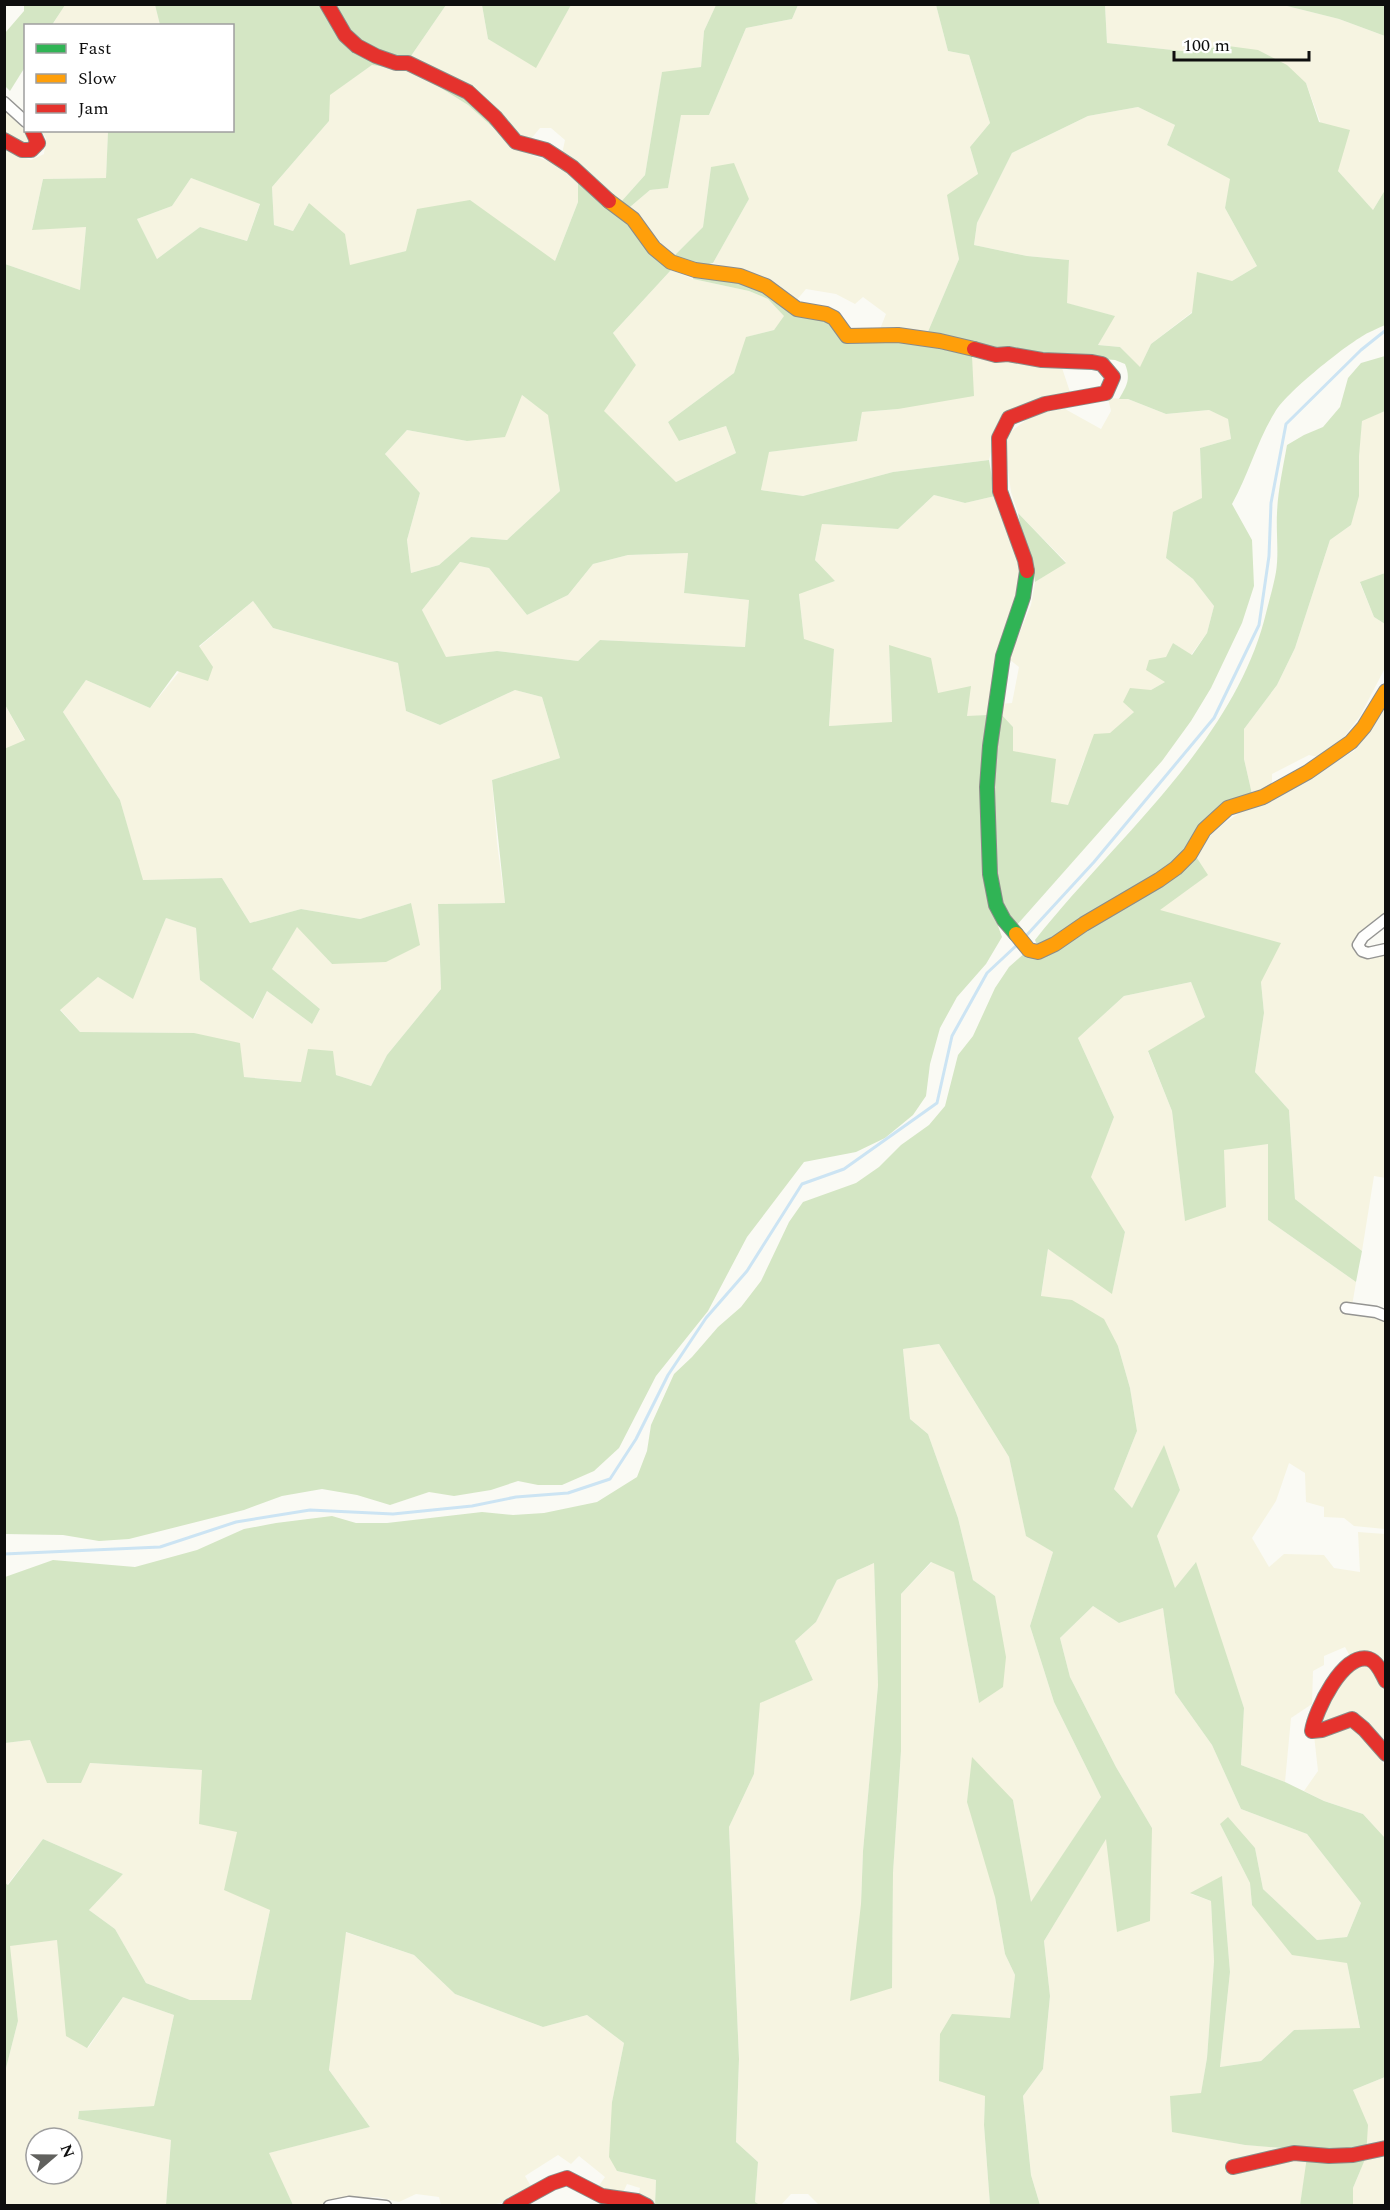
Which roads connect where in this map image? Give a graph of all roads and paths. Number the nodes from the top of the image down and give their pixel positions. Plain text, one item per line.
1 (327, 4) edge
2 (4, 102) edge
3 (24, 120) edge
4 (33, 132) edge
5 (4, 140) edge
6 (1386, 691) edge
7 (1386, 919) edge
8 (1386, 949) edge
9 (1346, 1308) dead end
10 (1386, 1316) edge
11 (1386, 1681) edge
12 (1386, 1754) edge
13 (1386, 2148) edge
14 (1233, 2167) dead end
15 (329, 2205) edge
16 (386, 2205) edge
17 (510, 2205) edge
18 (647, 2205) edge

1 - 6 street
2 - 3 street
4 - 5 street
7 - 8 street
9 - 10 street
11 - 12 street
13 - 14 street
15 - 16 street
17 - 18 street

